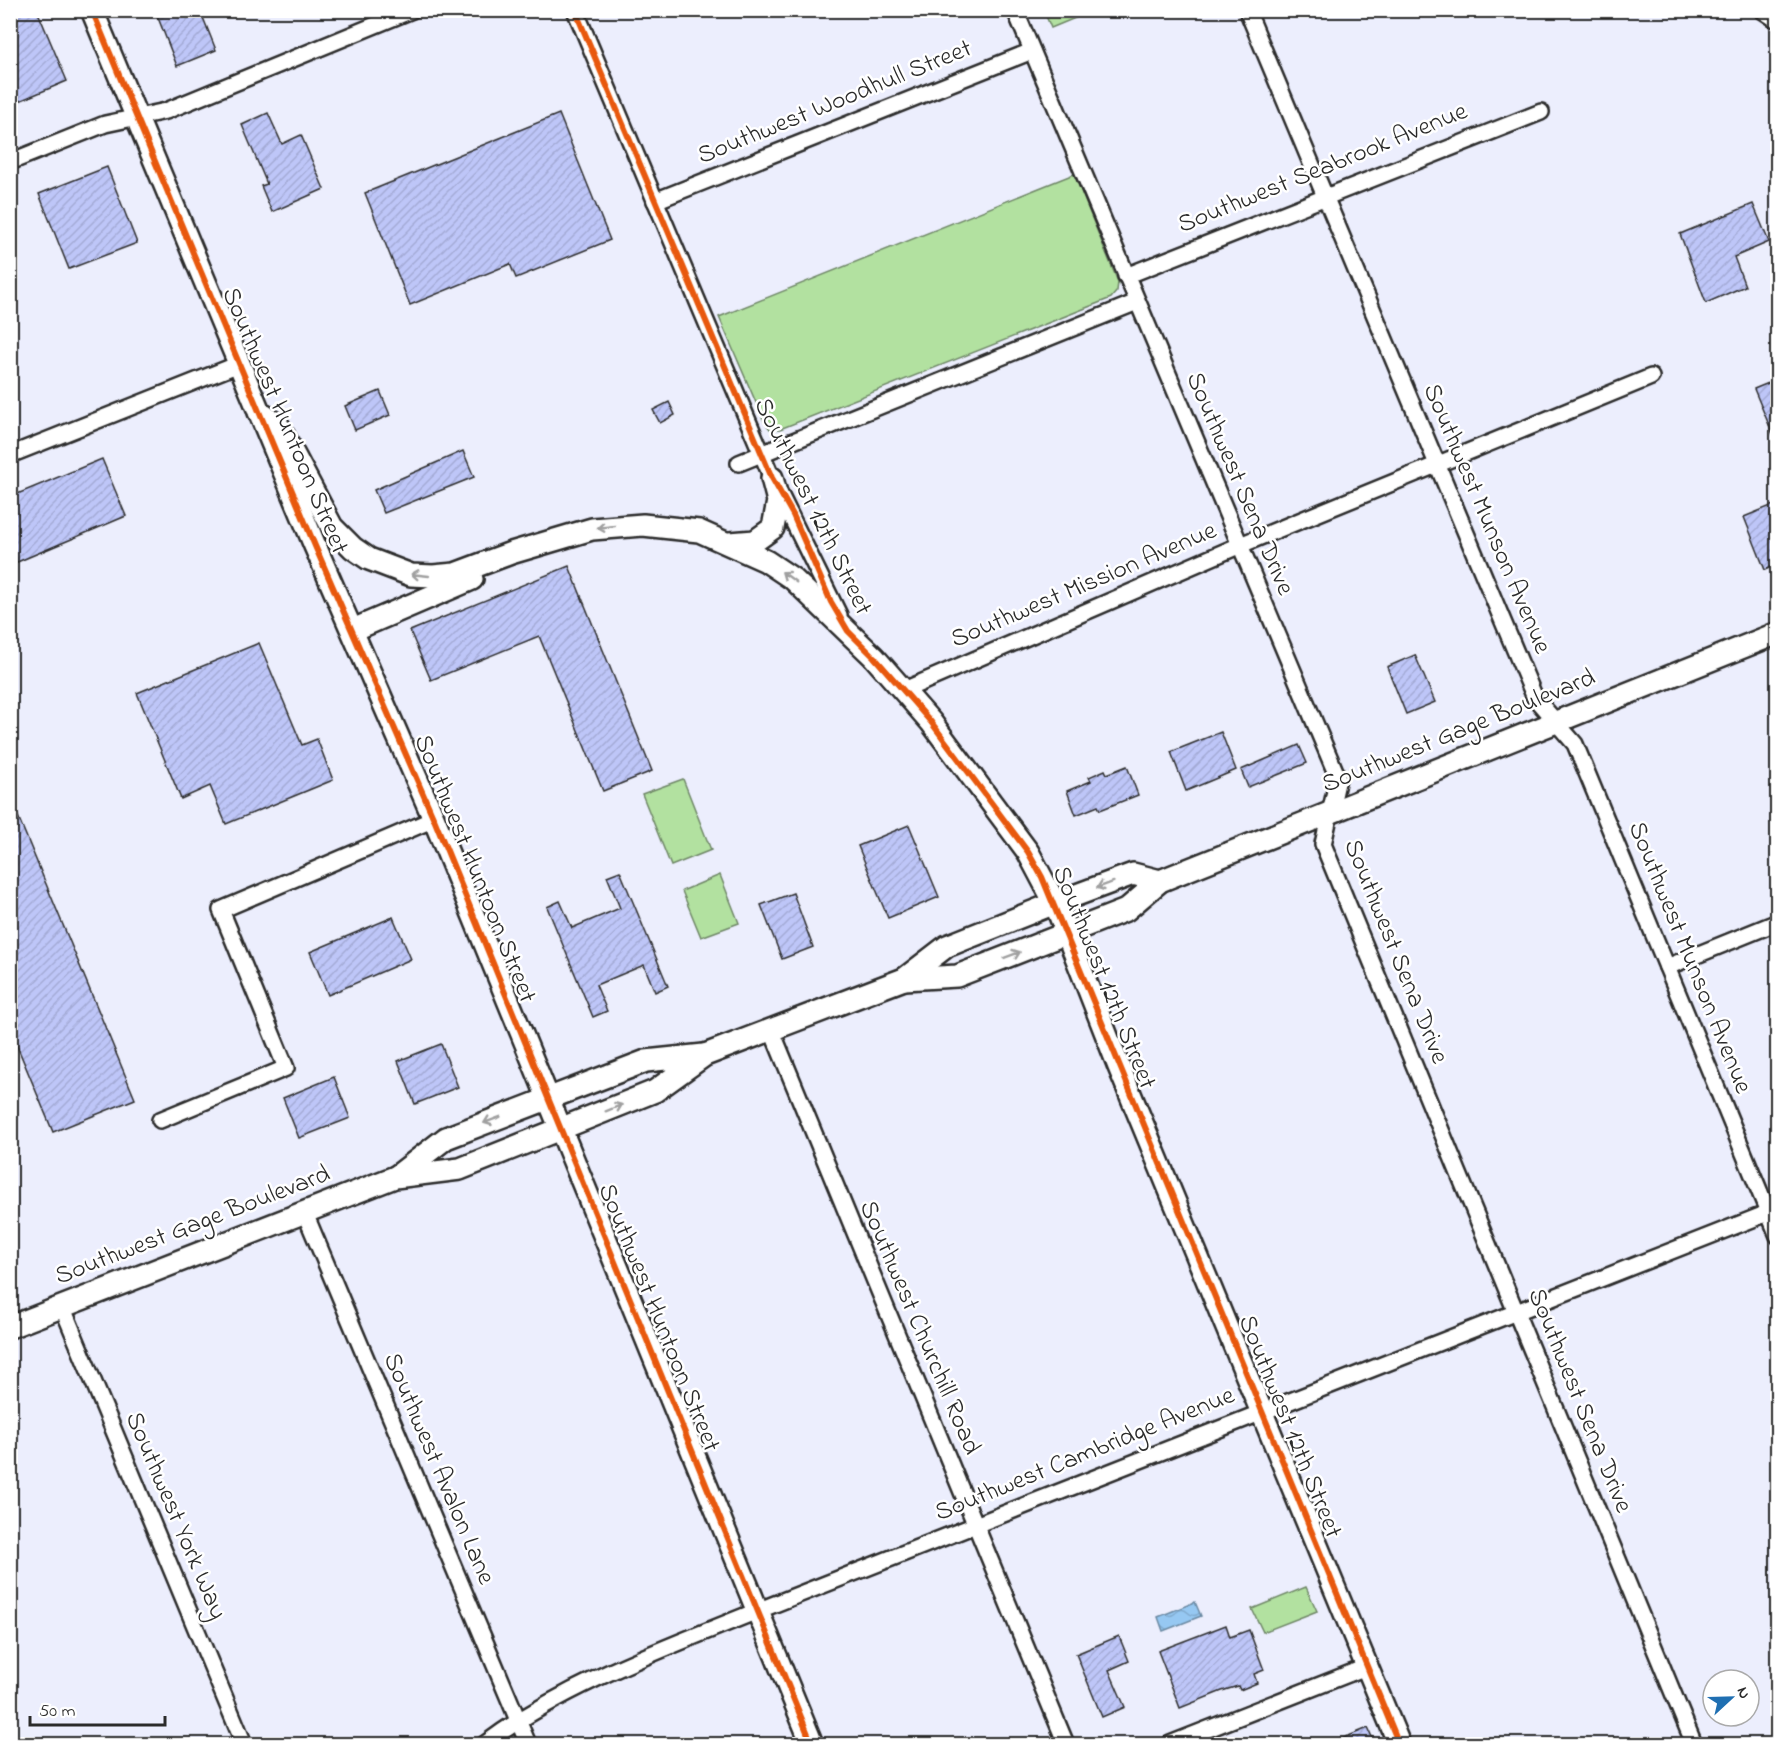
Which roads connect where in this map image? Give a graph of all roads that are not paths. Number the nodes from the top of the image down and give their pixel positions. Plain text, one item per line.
1 (92, 10) edge
2 (412, 10) edge
3 (575, 10) edge
4 (1015, 10) edge
5 (1247, 10) edge
6 (1762, 10) edge
7 (1777, 20) edge
8 (1032, 51) junction
9 (1541, 111) dead end
10 (136, 117) junction
11 (10, 162) edge
12 (1325, 197) junction
13 (655, 201) junction
14 (1126, 276) junction
15 (1137, 302) junction
16 (239, 364) junction
17 (1651, 377) dead end
18 (259, 411) junction
19 (762, 454) junction
20 (10, 455) edge
21 (739, 463) dead end
22 (1437, 464) junction
23 (772, 478) junction
24 (556, 539) junction
25 (729, 543) junction
26 (1238, 546) junction
27 (353, 630) junction
28 (848, 630) junction
29 (1778, 633) edge
30 (902, 691) junction
31 (1556, 722) junction
32 (1331, 812) junction
33 (434, 819) junction
34 (1160, 881) junction
35 (1054, 903) junction
36 (1778, 922) edge
37 (1067, 933) junction
38 (1667, 967) junction
39 (904, 979) junction
40 (771, 1029) junction
41 (705, 1055) junction
42 (547, 1099) junction
43 (160, 1120) dead end
44 (559, 1129) junction
45 (395, 1177) junction
46 (1773, 1211) edge
47 (304, 1212) junction
48 (1778, 1236) edge
49 (62, 1306) junction
50 (1516, 1313) junction
51 (10, 1327) edge
52 (1261, 1410) junction
53 (975, 1526) junction
54 (757, 1611) junction
55 (1366, 1667) junction
56 (518, 1722) junction
57 (244, 1744) edge
58 (485, 1744) edge
59 (528, 1744) edge
60 (812, 1744) edge
61 (1066, 1744) edge
62 (1170, 1744) edge
63 (1399, 1744) edge
64 (1694, 1744) edge

1 - 10 main road, Southwest Huntoon Street
2 - 10 street
3 - 13 street, Southwest 12th Street
4 - 8 street, Southwest Sena Drive
5 - 12 street, Southwest Munson Avenue
6 - 7 street
8 - 13 street, Southwest Woodhull Street
8 - 14 street, Southwest Sena Drive
9 - 12 street, Southwest Seabrook Avenue
10 - 11 street
10 - 16 main road, Southwest Huntoon Street
12 - 14 street, Southwest Seabrook Avenue
12 - 22 street, Southwest Munson Avenue
13 - 19 street, Southwest 12th Street
14 - 15 street, Southwest Sena Drive
15 - 19 street
15 - 26 street, Southwest Sena Drive
16 - 18 main road, Southwest Huntoon Street
16 - 20 street
17 - 22 street, Southwest Mission Avenue
24 -> 18 main road
18 - 27 main road, Southwest Huntoon Street
19 - 21 street
19 - 23 street, Southwest 12th Street
22 - 26 street, Southwest Mission Avenue
22 - 31 street, Southwest Munson Avenue
23 - 25 main road
23 - 28 street, Southwest 12th Street
25 -> 24 main road
24 - 27 main road
28 -> 25 main road
26 - 30 street, Southwest Mission Avenue
26 - 32 street, Southwest Sena Drive
27 - 33 main road, Southwest Huntoon Street
28 - 30 main road, Southwest 12th Street
29 - 31 main road, Southwest Gage Boulevard
30 - 35 main road, Southwest 12th Street
31 - 32 main road, Southwest Gage Boulevard
31 - 38 street, Southwest Munson Avenue
32 - 34 main road, Southwest Gage Boulevard
32 - 50 street, Southwest Sena Drive
33 - 42 main road, Southwest Huntoon Street
33 - 43 street
34 -> 35 main road, Southwest Gage Boulevard
34 - 37 main road, Southwest Gage Boulevard
35 - 37 main road, Southwest 12th Street
35 - 39 main road, Southwest Gage Boulevard
36 - 38 street
39 -> 37 main road, Southwest Gage Boulevard
37 - 52 main road, Southwest 12th Street
38 - 46 street, Southwest Munson Avenue
39 - 40 main road, Southwest Gage Boulevard
40 - 41 main road, Southwest Gage Boulevard
40 - 53 street, Southwest Churchill Road
41 - 42 main road, Southwest Gage Boulevard
44 -> 41 main road, Southwest Gage Boulevard
42 - 44 main road, Southwest Huntoon Street
42 -> 45 main road, Southwest Gage Boulevard
44 - 45 main road, Southwest Gage Boulevard
44 - 54 main road, Southwest Huntoon Street
45 - 47 main road, Southwest Gage Boulevard
46 - 48 street, Southwest Munson Avenue
46 - 50 street, Southwest Cambridge Avenue
47 - 49 main road, Southwest Gage Boulevard
47 - 56 street, Southwest Avalon Lane
49 - 51 main road, Southwest Gage Boulevard
49 - 57 street, Southwest York Way
50 - 52 street, Southwest Cambridge Avenue
50 - 64 street, Southwest Sena Drive
52 - 53 street, Southwest Cambridge Avenue
52 - 55 main road, Southwest 12th Street
53 - 54 street, Southwest Cambridge Avenue
53 - 61 street, Southwest Churchill Road
54 - 56 street, Southwest Cambridge Avenue
54 - 60 main road, Southwest Huntoon Street
55 - 62 street
55 - 63 main road, Southwest 12th Street
56 - 58 street, Southwest Cambridge Avenue
56 - 59 street, Southwest Avalon Lane

